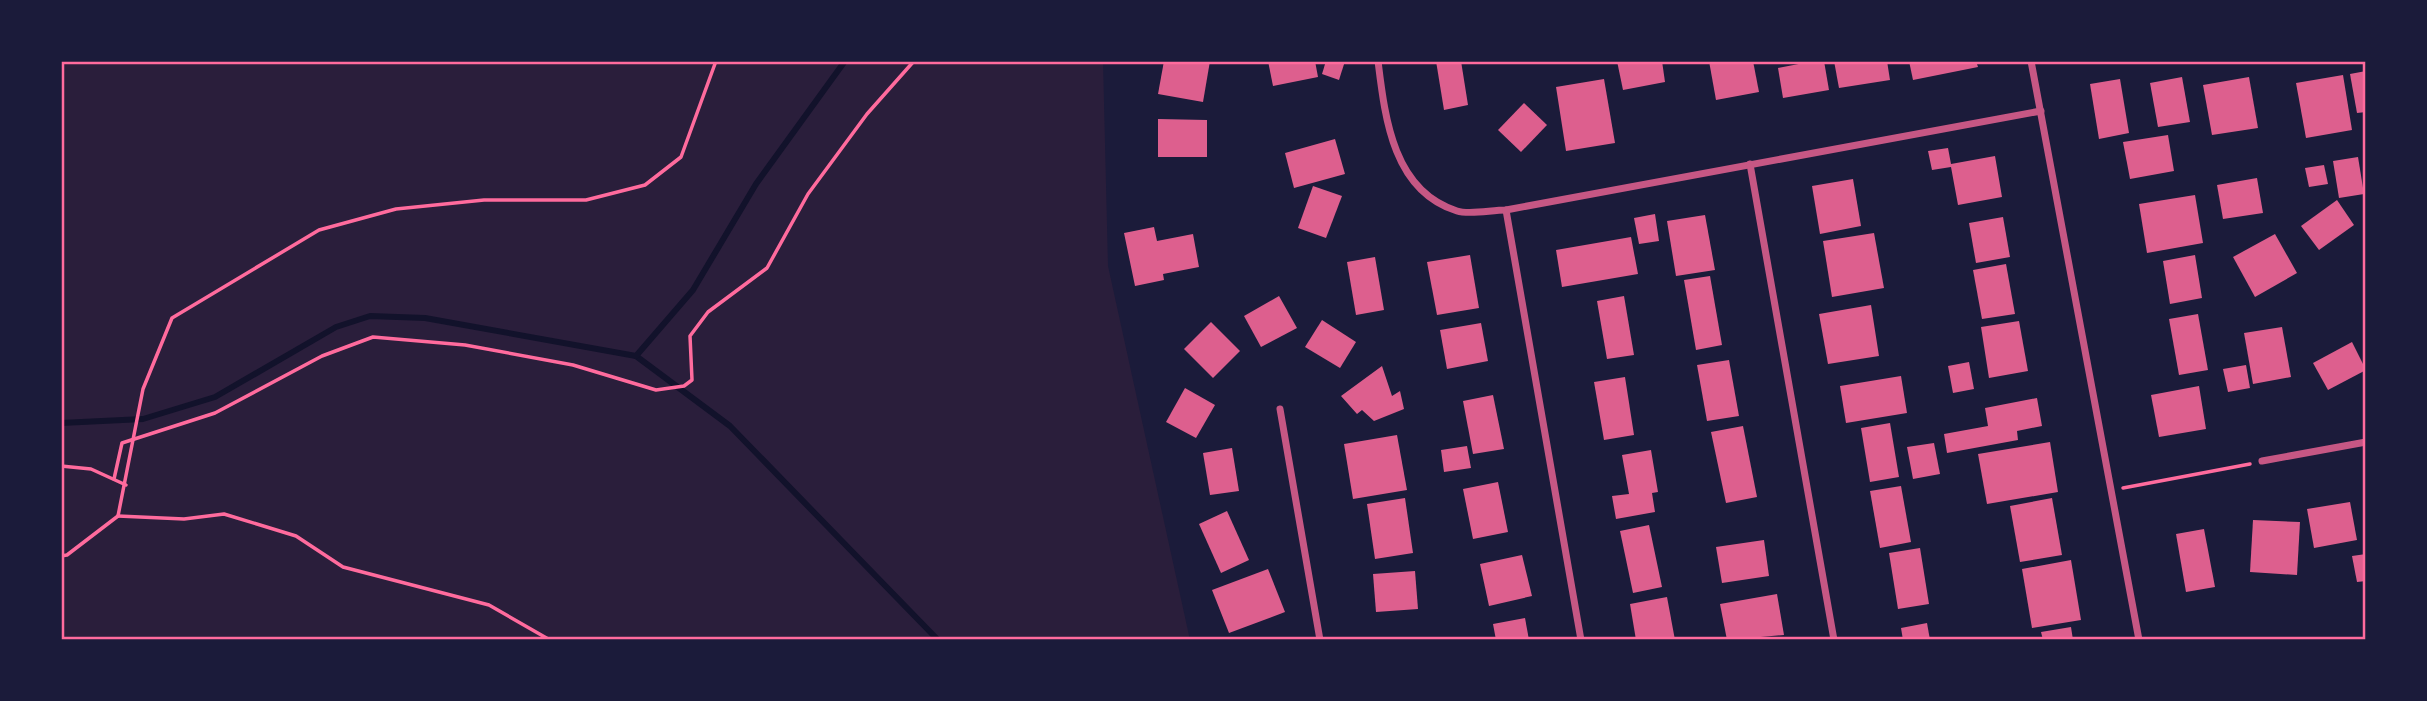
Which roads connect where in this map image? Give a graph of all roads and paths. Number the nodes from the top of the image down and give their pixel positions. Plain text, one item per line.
1 (716, 61) edge
2 (914, 61) edge
3 (1378, 61) edge
4 (2042, 61) edge
5 (2032, 62) edge
6 (2041, 111) junction
7 (1750, 164) junction
8 (1506, 210) junction
9 (1280, 409) dead end
10 (2366, 442) edge
11 (2262, 461) joint
12 (61, 466) edge
13 (114, 479) junction
14 (126, 485) junction
15 (2112, 490) junction
16 (118, 516) junction
17 (61, 556) edge
18 (550, 640) edge
19 (1321, 640) edge
20 (1581, 640) edge
21 (1834, 640) edge
22 (2140, 640) edge

1 - 14 path
2 - 13 path
3 - 8 street
4 - 5 street
5 - 6 street
6 - 7 street
6 - 15 street
7 - 8 street
7 - 21 street
8 - 20 street
9 - 19 street
10 - 11 street
11 - 15 path
12 - 13 path
13 - 14 path
14 - 16 path
15 - 22 street
16 - 17 path
16 - 18 path

